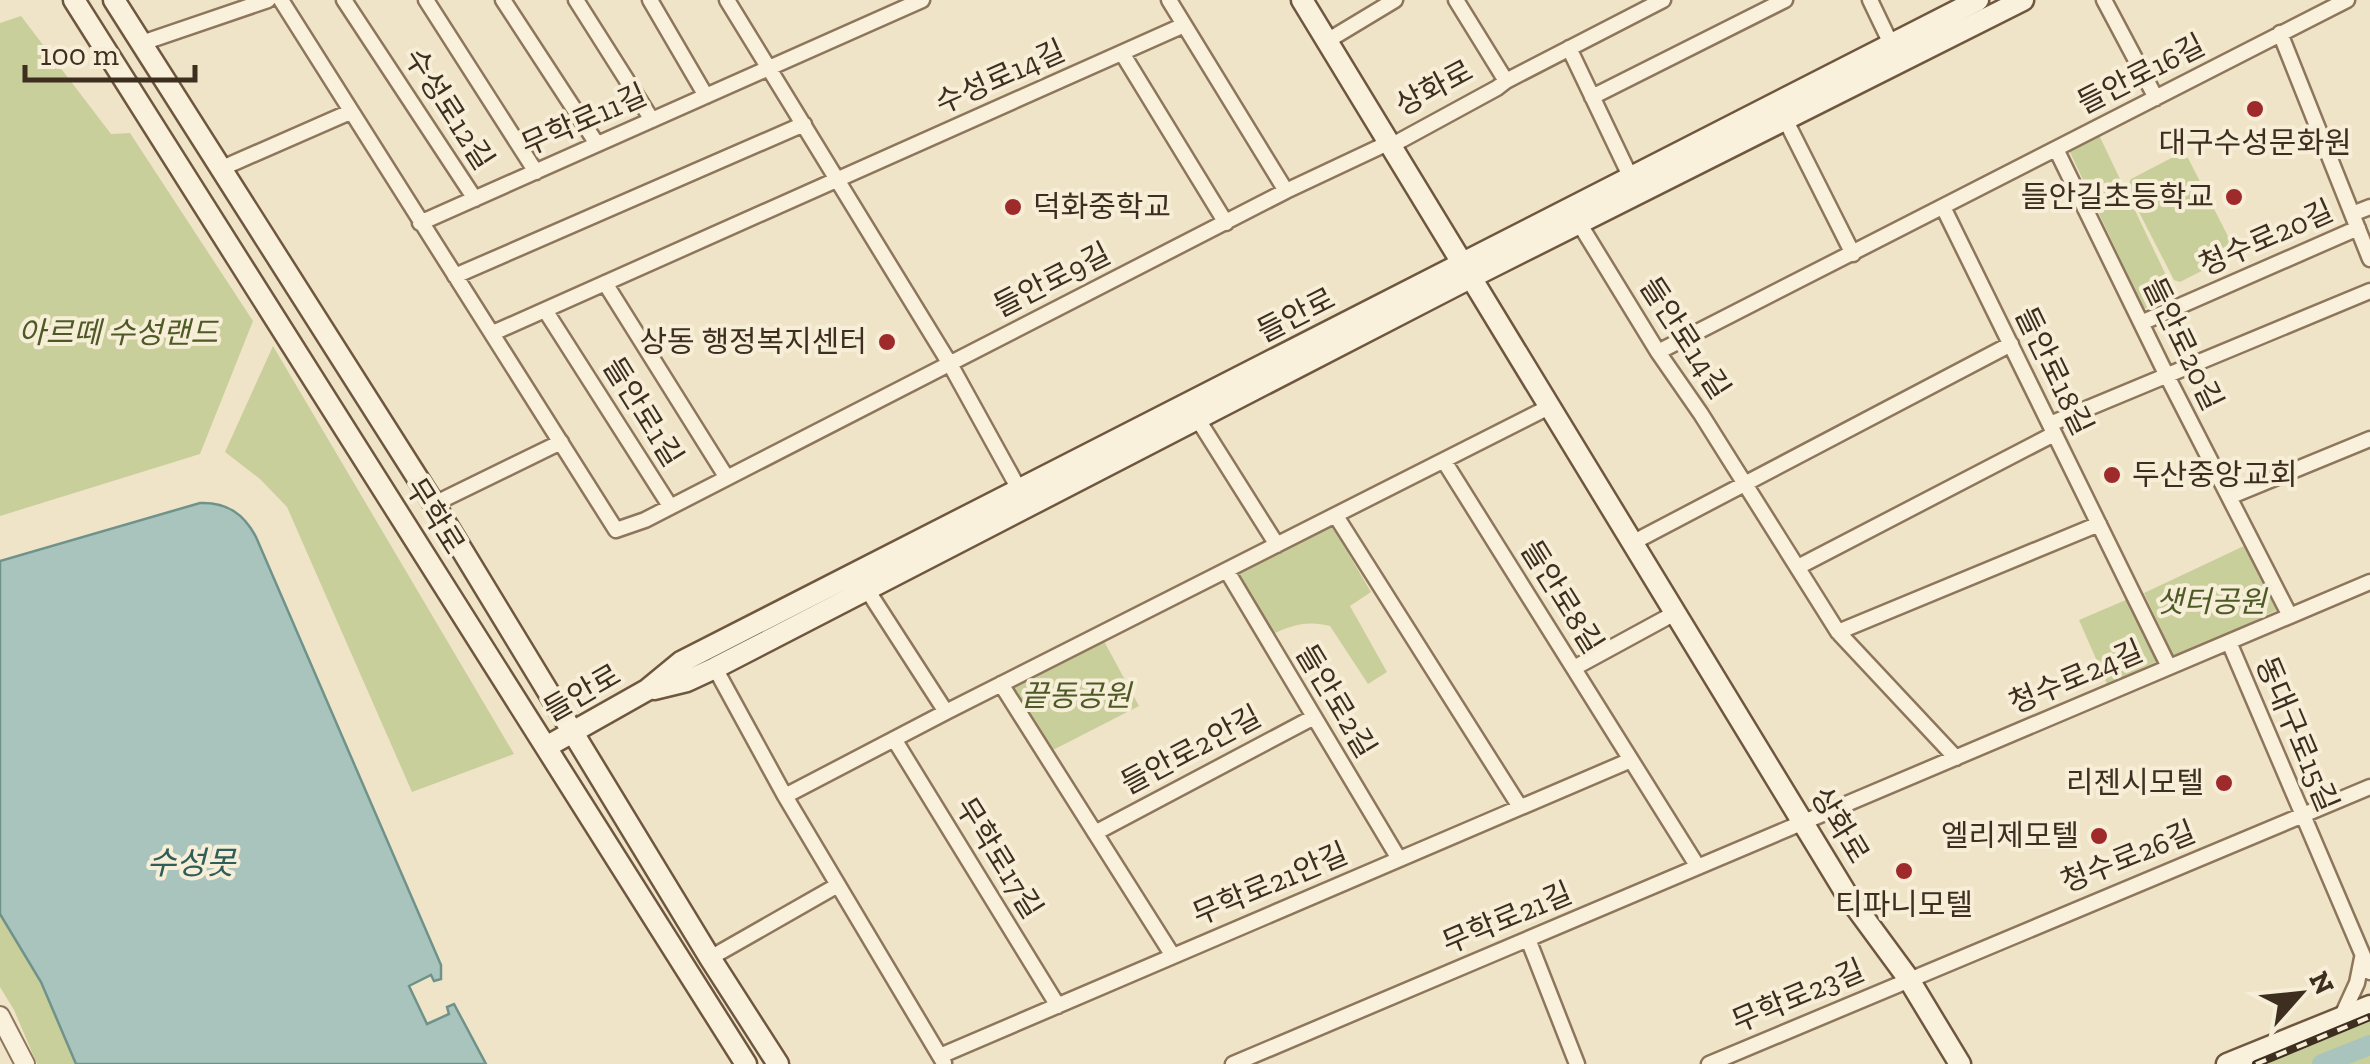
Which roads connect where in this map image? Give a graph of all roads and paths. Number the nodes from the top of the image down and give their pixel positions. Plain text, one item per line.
1 (74, 0) edge
2 (114, 0) edge
3 (268, 0) edge
4 (280, 0) edge
5 (344, 0) edge
6 (426, 0) edge
7 (503, 0) edge
8 (576, 0) edge
9 (650, 0) edge
10 (727, 0) edge
11 (875, 0) edge
12 (922, 0) edge
13 (1169, 0) edge
14 (1302, 0) edge
15 (1395, 0) edge
16 (1456, 0) edge
17 (1785, 0) edge
18 (1870, 0) edge
19 (1978, 0) edge
20 (2023, 0) edge
21 (2104, 0) edge
22 (2347, 0) edge
23 (1658, 1) edge
24 (886, 16) junction
25 (1184, 25) junction
26 (2280, 33) junction
27 (1327, 41) junction
28 (139, 44) junction
29 (1892, 46) junction
30 (1569, 48) junction
31 (1122, 53) junction
32 (770, 68) junction
33 (1506, 81) junction
34 (706, 96) junction
35 (1592, 97) junction
36 (2156, 98) junction
37 (350, 112) junction
38 (1784, 119) junction
39 (652, 120) junction
40 (804, 124) junction
41 (1388, 142) junction
42 (597, 144) junction
43 (2056, 149) junction
44 (220, 169) junction
45 (536, 172) junction
46 (1631, 178) junction
47 (838, 179) junction
48 (1286, 192) junction
49 (475, 199) junction
50 (1943, 207) junction
51 (2370, 207) edge
52 (2355, 221) junction
53 (1579, 222) junction
54 (420, 223) junction
55 (1226, 223) junction
56 (1853, 254) junction
57 (2370, 259) edge
58 (1466, 271) junction
59 (455, 276) junction
60 (605, 283) junction
61 (2370, 292) edge
62 (545, 310) junction
63 (2140, 322) junction
64 (493, 333) junction
65 (2010, 344) junction
66 (1658, 352) junction
67 (950, 364) junction
68 (2167, 376) junction
69 (1549, 408) junction
70 (1197, 418) junction
71 (2052, 429) junction
72 (2370, 440) edge
73 (561, 442) junction
74 (1444, 461) junction
75 (727, 478) junction
76 (1745, 484) junction
77 (1020, 491) junction
78 (2229, 498) junction
79 (434, 504) junction
80 (670, 506) junction
81 (1336, 516) junction
82 (2099, 524) junction
83 (1632, 543) junction
84 (1277, 545) junction
85 (1798, 567) junction
86 (1227, 570) junction
87 (2370, 582) edge
88 (866, 588) junction
89 (1675, 613) junction
90 (2290, 616) junction
91 (1838, 632) junction
92 (2229, 642) junction
93 (2169, 667) junction
94 (715, 668) junction
95 (1574, 668) junction
96 (1002, 684) junction
97 (647, 690) junction
98 (946, 712) junction
99 (1314, 716) junction
100 (572, 732) junction
101 (894, 739) junction
102 (546, 747) junction
103 (1956, 758) junction
104 (1631, 760) junction
105 (2370, 787) edge
106 (785, 796) junction
107 (1520, 807) junction
108 (2302, 815) junction
109 (1803, 822) junction
110 (1095, 832) junction
111 (1398, 859) junction
112 (1698, 867) junction
113 (838, 885) junction
114 (1528, 939) junction
115 (1173, 956) junction
116 (710, 958) junction
117 (2366, 965) edge
118 (1908, 978) junction
119 (1058, 1006) junction
120 (2370, 1006) edge
121 (0, 1016) edge
122 (2341, 1018) junction
123 (942, 1060) edge
124 (25, 1064) edge
125 (746, 1064) edge
126 (778, 1064) edge
127 (1233, 1064) edge
128 (1578, 1064) edge
129 (1709, 1064) edge
130 (1960, 1064) edge
131 (2227, 1064) edge

1 - 102 main road, 무학로
2 - 28 main road, 무학로
3 - 28 street
4 - 37 street
5 - 49 street, 수성로12길
6 - 45 street, 수성로12길
7 - 42 street
8 - 39 street
9 - 34 street
10 - 32 street
11 - 24 street
12 - 24 street
13 - 25 street
14 - 27 main road, 상화로
15 - 27 street
16 - 33 street
17 - 35 street
18 - 29 street
19 - 29 main road, 들안로
20 - 38 main road, 들안로
21 - 36 street
22 - 26 street, 들안로16길
23 - 30 street, 상화로
24 - 32 street
25 - 31 street, 수성로14길
25 - 48 street
26 - 36 street, 들안로16길
26 - 52 street
27 - 41 main road, 상화로
28 - 44 main road, 무학로
29 - 46 main road, 들안로
30 - 33 street, 상화로
30 - 35 street
31 - 47 street, 수성로14길
31 - 55 street
32 - 34 street, 무학로11길
32 - 40 street
33 - 41 street, 상화로
34 - 39 street, 무학로11길
35 - 46 street
36 - 43 street, 들안로16길
37 - 44 street
37 - 54 street
38 - 53 main road, 들안로
38 - 56 street
39 - 42 street, 무학로11길
40 - 47 street
40 - 59 street
41 - 48 street, 상화로
41 - 58 main road, 상화로
42 - 45 street, 무학로11길
43 - 50 street, 들안로16길
43 - 63 street, 들안로20길
44 - 79 main road, 무학로
45 - 49 street, 무학로11길
46 - 58 main road, 들안로
47 - 60 street
47 - 67 street
48 - 55 street, 상화로
49 - 54 street, 무학로11길
50 - 56 street, 들안로16길
50 - 65 street, 들안로18길
51 - 52 street, 청수로20길
52 - 57 street, 청수로20길
52 - 63 street, 청수로20길
53 - 58 main road, 들안로
53 - 66 street, 들안로14길
54 - 59 street
55 - 67 street, 들안로9길
56 - 66 street, 들안로16길
58 - 69 main road, 상화로
58 - 70 main road, 들안로
58 - 77 main road, 들안로
59 - 64 street
60 - 62 street
60 - 75 street
61 - 68 street
62 - 64 street
62 - 80 street, 들안로1길
63 - 68 street, 들안로20길
64 - 73 street
65 - 71 street, 들안로18길
65 - 76 street
66 - 76 street, 들안로14길
67 - 75 street, 들안로9길
67 - 77 street
68 - 71 street
68 - 78 street, 들안로20길
69 - 74 street
69 - 83 main road, 상화로
70 - 84 street
70 - 88 main road, 들안로
71 - 82 street, 들안로18길
71 - 85 street
72 - 78 street
73 - 79 street
73 - 80 street, 들안로1길
74 - 81 street
74 - 95 street, 들안로8길
75 - 80 street, 들안로9길
76 - 83 street
76 - 85 street, 들안로14길
77 - 97 main road, 들안로
78 - 90 street, 들안로20길
79 - 100 main road, 무학로
81 - 84 street
81 - 107 street
82 - 91 street
82 - 93 street, 들안로18길
83 - 89 main road, 상화로
84 - 86 street
85 - 91 street, 들안로14길
86 - 96 street
86 - 99 street, 들안로2길
87 - 90 street, 청수로24길
88 - 94 main road, 들안로
88 - 98 street
89 - 95 street
89 - 109 main road, 상화로
90 - 92 street, 청수로24길
91 - 103 street, 들안로14길
92 - 93 street, 청수로24길
92 - 108 street, 동대구로15길
93 - 103 street, 청수로24길
94 - 97 main road, 들안로
94 - 106 street
95 - 104 street, 들안로8길
96 - 98 street
96 - 110 street
97 - 100 main road, 들안로
98 - 101 street
99 - 110 street, 들안로2안길
99 - 111 street, 들안로2길
100 - 102 main road, 들안로
100 - 116 main road, 무학로
101 - 106 street
101 - 119 street, 무학로17길
102 - 125 main road, 무학로
103 - 109 street, 청수로24길
104 - 107 street, 무학로21안길
104 - 112 street, 들안로8길
105 - 108 street, 청수로26길
106 - 113 street
107 - 111 street, 무학로21안길
108 - 117 street, 동대구로15길
108 - 118 street, 청수로26길
109 - 112 street, 무학로21길
109 - 118 main road, 상화로
110 - 115 street
111 - 115 street, 무학로21안길
112 - 114 street, 무학로21길
113 - 116 street
113 - 123 street
114 - 127 street, 무학로21길
114 - 128 street
115 - 119 street, 무학로21안길
116 - 126 main road, 무학로
117 - 122 street
118 - 129 street, 무학로23길
118 - 130 main road, 상화로
119 - 123 street, 무학로21안길
120 - 122 main road
121 - 124 street
122 - 131 main road

